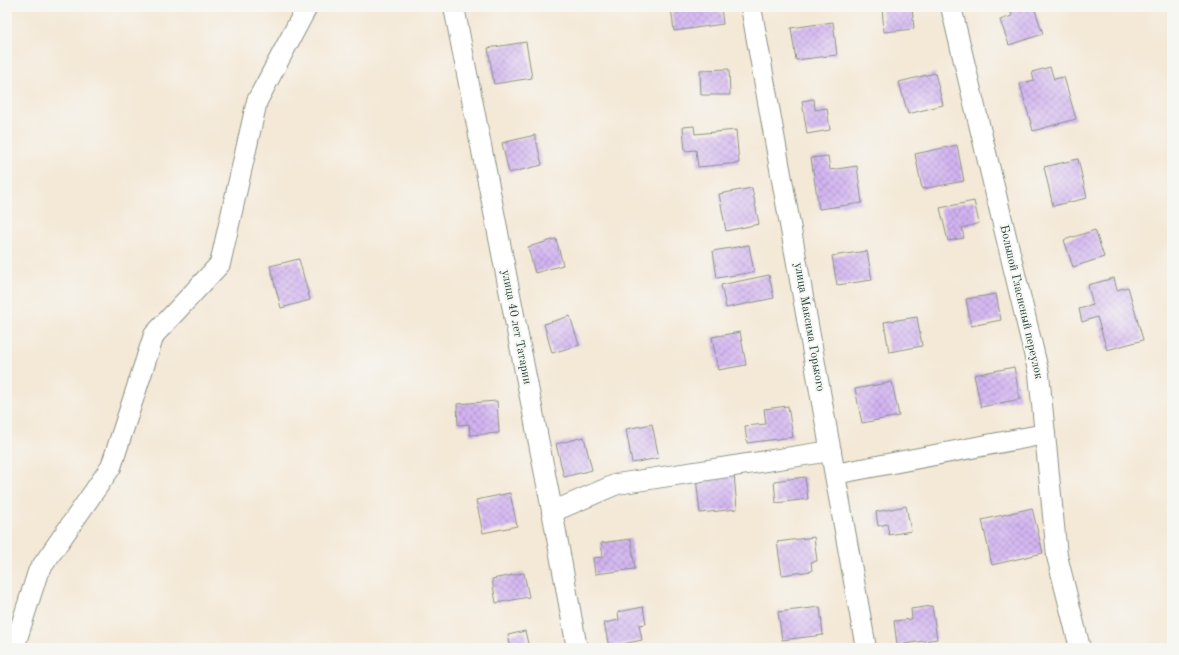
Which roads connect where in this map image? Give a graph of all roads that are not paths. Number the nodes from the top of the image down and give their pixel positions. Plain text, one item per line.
1 (306, 7) edge
2 (454, 7) edge
3 (751, 7) edge
4 (950, 7) edge
5 (1044, 434) junction
6 (831, 451) junction
7 (835, 474) junction
8 (552, 512) junction
9 (14, 648) edge
10 (577, 648) edge
11 (866, 648) edge
12 (1080, 648) edge

1 - 9 street
2 - 8 street, улица 40 лет Татарии
3 - 6 street, улица Максима Горького
4 - 5 street, Большой Гласисный переулок
5 - 7 street
5 - 12 street, Большой Гласисный переулок
6 - 7 street, улица Максима Горького
6 - 8 street
7 - 11 street, улица Максима Горького
8 - 10 street, улица 40 лет Татарии

